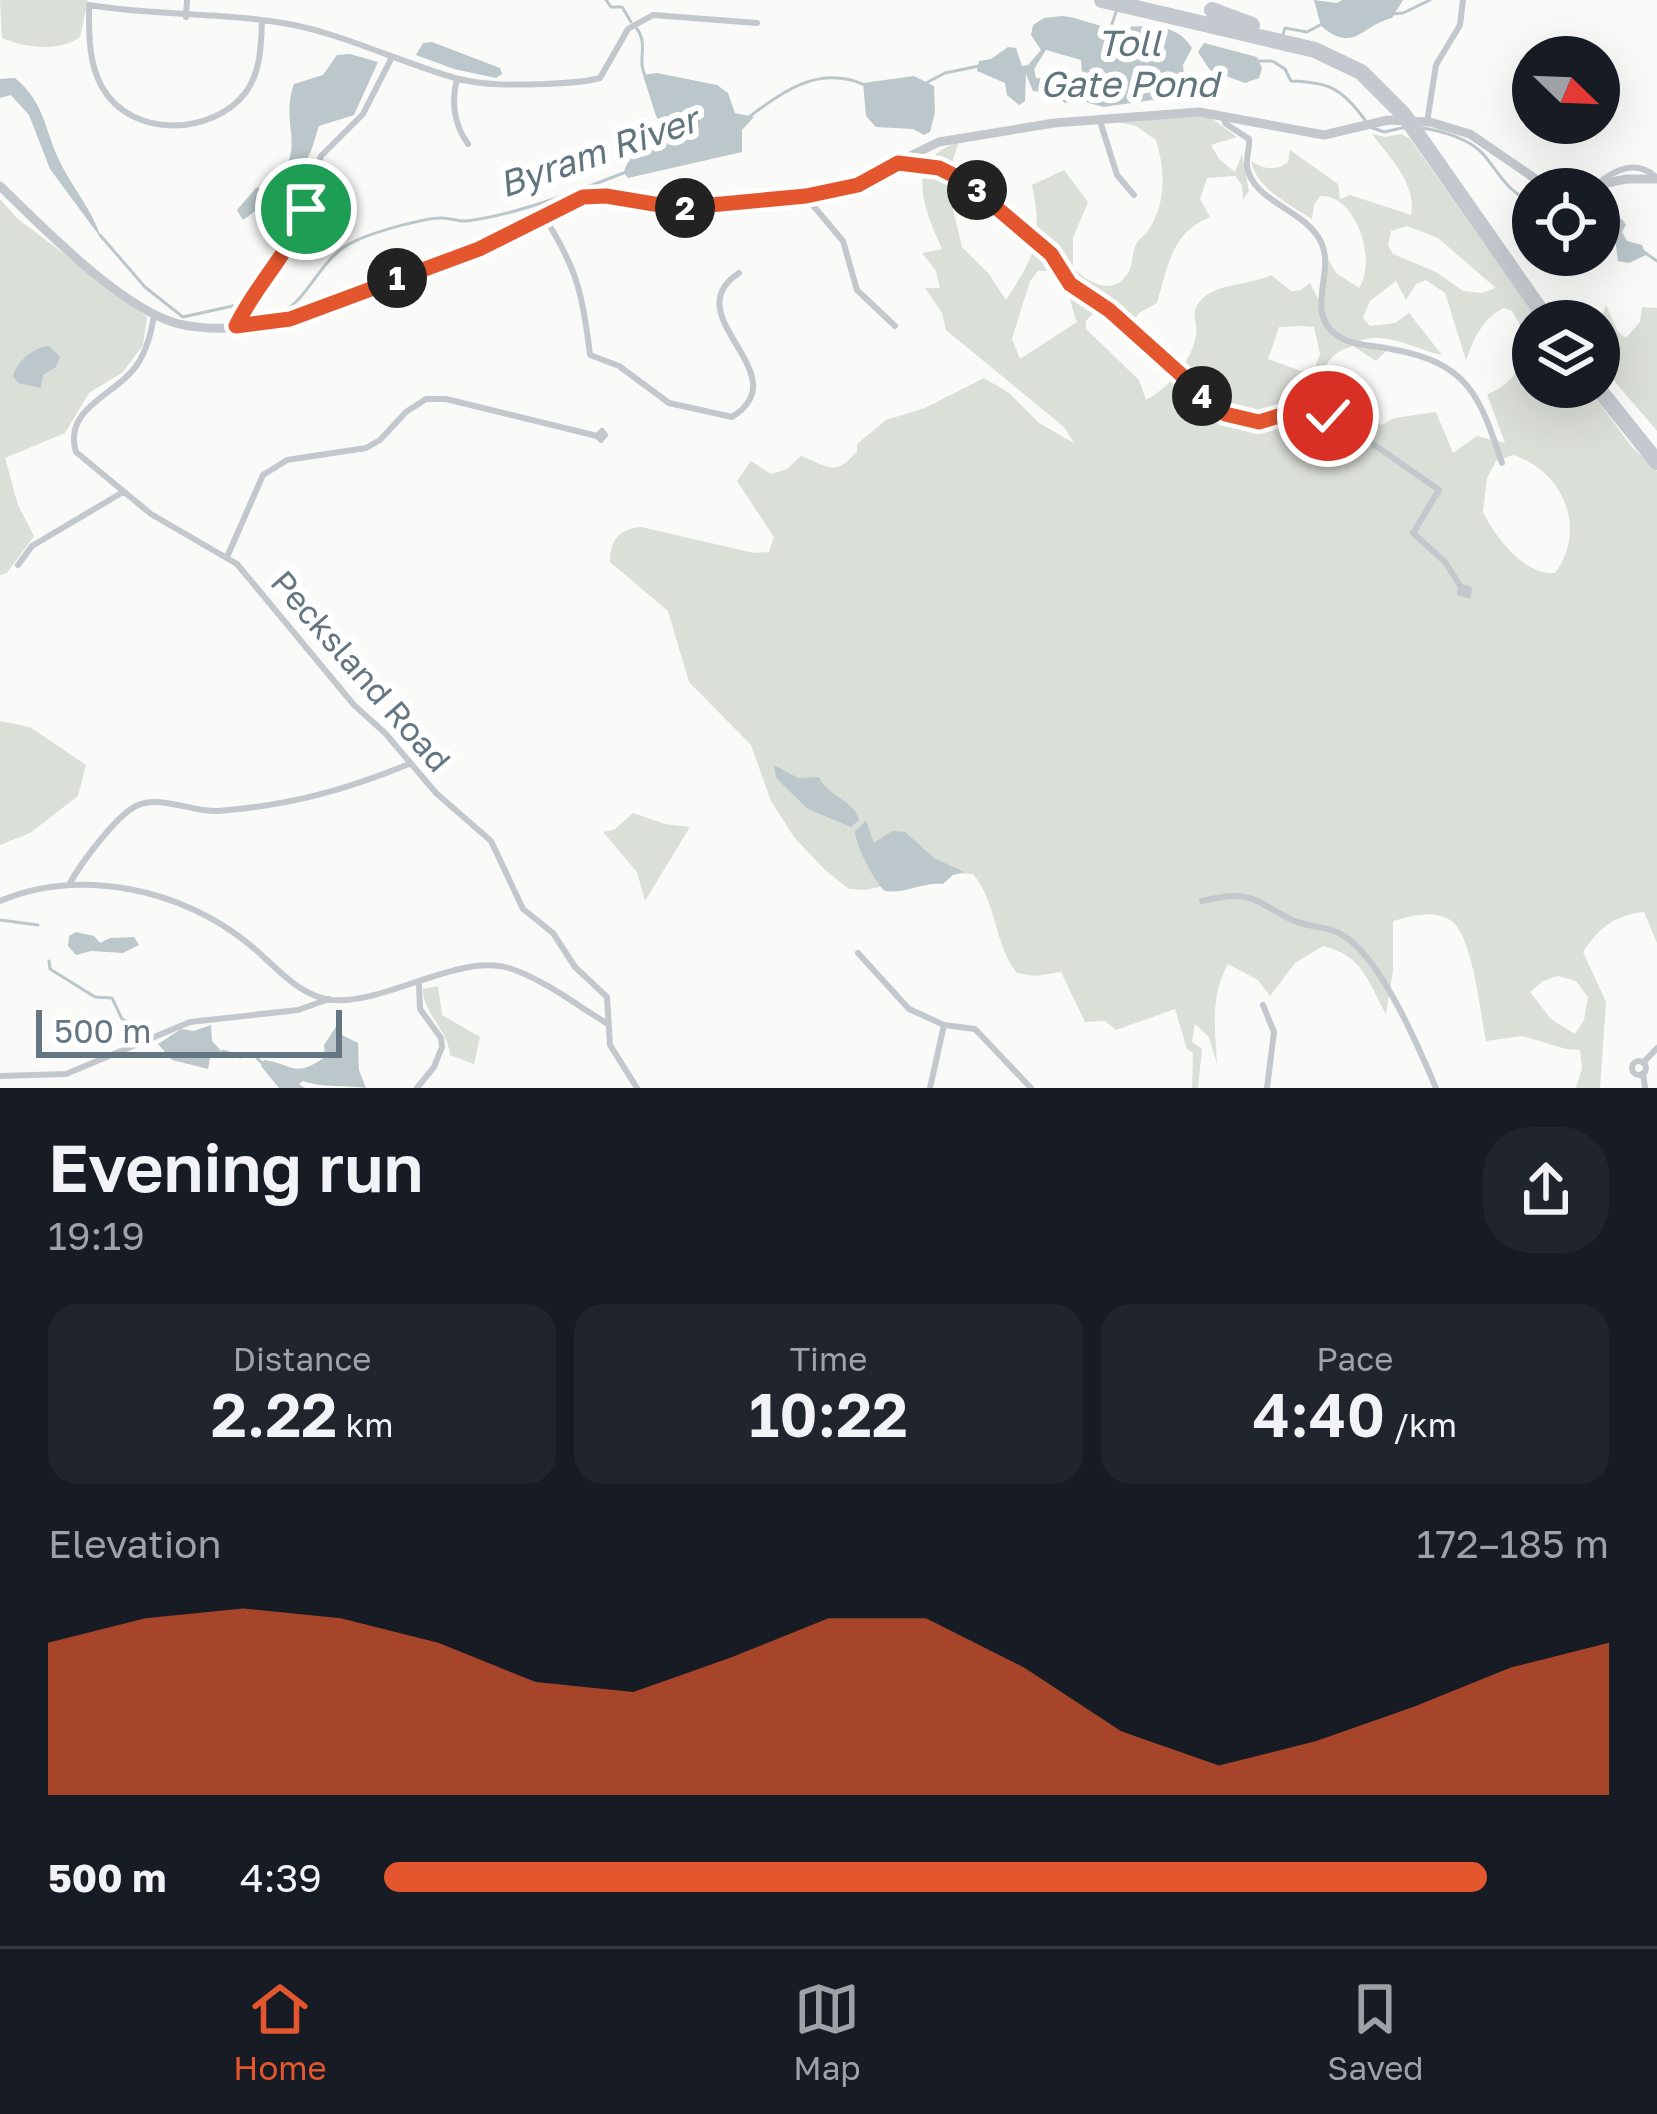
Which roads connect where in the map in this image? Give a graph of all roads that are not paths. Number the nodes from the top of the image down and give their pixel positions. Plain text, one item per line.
1 (187, 0) edge
2 (1102, 0) edge
3 (1145, 0) edge
4 (1463, 0) edge
5 (1212, 10) dead end
6 (186, 17) junction
7 (262, 20) junction
8 (757, 23) dead end
9 (1272, 35) junction
10 (392, 57) junction
11 (457, 79) junction
12 (1221, 113) junction
13 (1100, 121) junction
14 (1417, 124) junction
15 (467, 144) dead end
16 (898, 163) junction
17 (1520, 168) edge
18 (1620, 175) edge
19 (1657, 178) edge
20 (0, 186) edge
21 (1134, 195) dead end
22 (806, 196) junction
23 (545, 218) junction
24 (740, 273) dead end
25 (1534, 300) edge
26 (1544, 300) edge
27 (159, 315) junction
28 (238, 320) junction
29 (895, 326) dead end
30 (1620, 402) edge
31 (1614, 408) edge
32 (597, 436) dead end
33 (1657, 449) edge
34 (1657, 462) edge
35 (1502, 463) dead end
36 (123, 492) junction
37 (227, 557) junction
38 (18, 565) dead end
39 (1461, 587) dead end
40 (409, 764) junction
41 (70, 883) junction
42 (0, 901) edge
43 (1202, 901) dead end
44 (858, 953) dead end
45 (419, 983) junction
46 (329, 999) junction
47 (1263, 1004) dead end
48 (608, 1024) junction
49 (944, 1025) junction
50 (1657, 1048) edge
51 (0, 1076) edge
52 (417, 1088) edge
53 (637, 1088) edge
54 (929, 1088) edge
55 (1030, 1088) edge
56 (1268, 1088) edge
57 (1436, 1088) edge
58 (1645, 1088) edge

1 - 6 street
2 - 9 highway
3 - 9 highway
4 - 14 street
5 - 9 highway
6 - 7 street
6 - 7 street
7 - 10 street
8 - 11 street
9 - 14 highway
10 - 11 street
10 - 28 street
11 - 15 street
12 - 13 street
12 - 14 street
12 - 35 street
13 - 16 street
13 - 21 street
14 - 17 street
14 - 25 highway
14 - 26 highway
16 - 22 street
16 - 39 street
18 - 19 street
20 - 27 street
22 - 23 street
22 - 29 street
23 - 24 street
23 - 28 street
27 - 28 street
27 - 36 street, Pecksland Road
30 - 33 highway
31 - 34 highway
32 - 37 street
36 - 37 street, Pecksland Road
36 - 38 street
37 - 40 street, Pecksland Road
40 - 41 street
40 - 48 street, Pecksland Road
41 - 42 street
41 - 46 street
43 - 57 street
44 - 49 street
45 - 46 street
45 - 48 street
45 - 52 street
46 - 51 street
47 - 56 street
48 - 53 street, Pecksland Road
49 - 54 street
49 - 55 street
50 - 58 street

